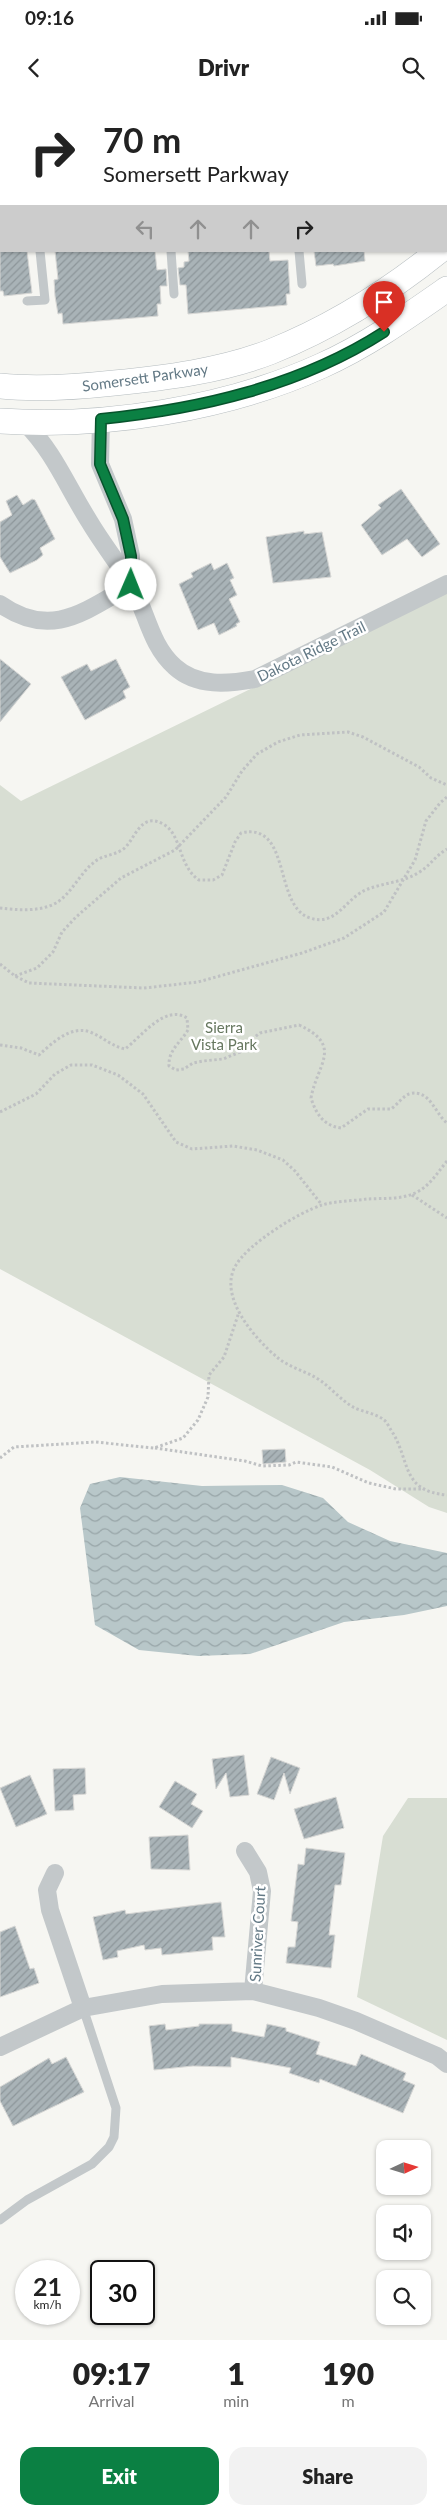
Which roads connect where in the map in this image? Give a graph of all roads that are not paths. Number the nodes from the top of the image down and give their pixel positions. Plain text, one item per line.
1 (40, 252) edge
2 (171, 252) edge
3 (299, 252) edge
4 (438, 252) edge
5 (302, 284) dead end
6 (447, 289) edge
7 (174, 294) dead end
8 (27, 301) dead end
9 (0, 386) edge
10 (101, 419) junction
11 (0, 421) edge
12 (25, 423) junction
13 (447, 584) edge
14 (131, 585) junction
15 (0, 604) edge
16 (245, 1851) dead end
17 (55, 1873) dead end
18 (253, 1991) junction
19 (83, 2008) junction
20 (0, 2047) edge
21 (447, 2064) edge
22 (0, 2220) edge

1 - 8 lane
2 - 7 lane
3 - 5 lane
4 - 9 main road, Somersett Parkway
6 - 10 main road
10 - 12 main road
10 - 14 street, Dakota Ridge Trail
11 - 12 main road
12 - 14 street, Dakota Ridge Trail
13 - 14 street, Dakota Ridge Trail
14 - 15 street
16 - 18 street, Sunriver Court
17 - 19 street
18 - 19 street
18 - 21 street
19 - 20 street
19 - 22 lane

